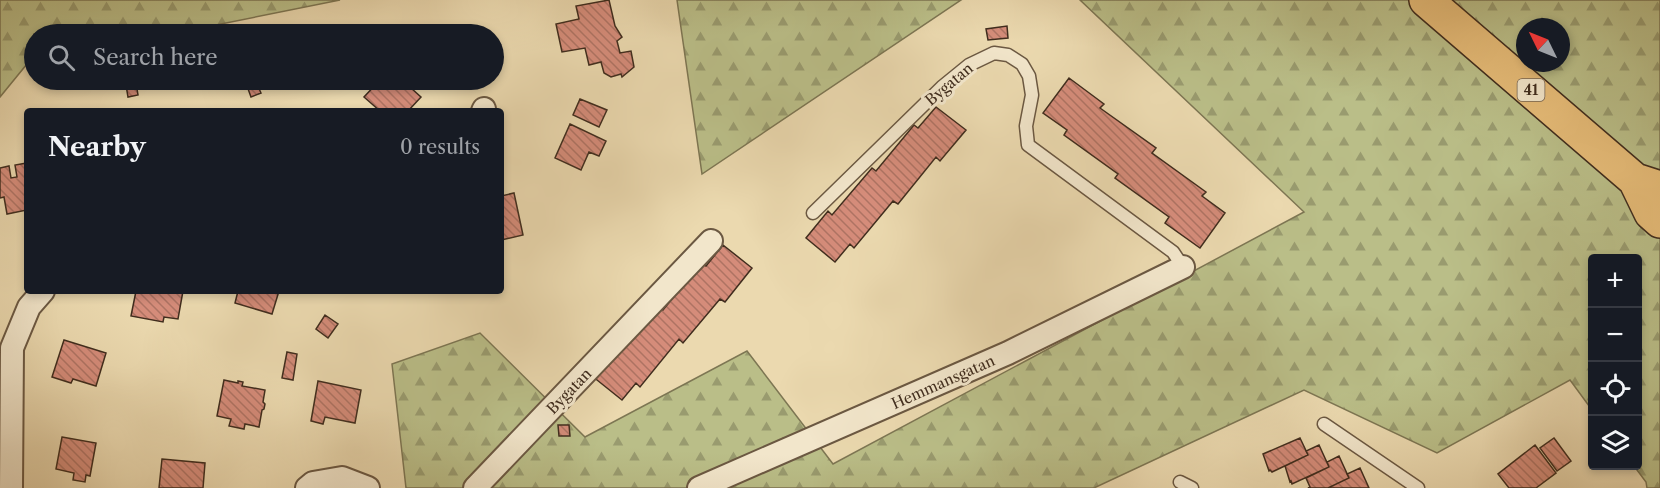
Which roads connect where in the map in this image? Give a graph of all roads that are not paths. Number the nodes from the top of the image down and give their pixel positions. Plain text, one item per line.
1 (1426, 0) edge
2 (1648, 184) edge
3 (813, 213) dead end
4 (1660, 221) edge
5 (711, 241) dead end
6 (1183, 267) joint
7 (41, 294) edge
8 (1324, 424) dead end
9 (1180, 482) dead end
10 (11, 488) edge
11 (307, 488) edge
12 (368, 488) edge
13 (475, 488) edge
14 (699, 488) edge
15 (1192, 488) edge
16 (1418, 488) edge

1 - 2 main road, 41
2 - 4 main road, 41
3 - 6 lane, Bygatan
5 - 13 street, Bygatan
6 - 14 street, Hemmansgatan
7 - 10 street
8 - 16 lane
9 - 15 lane
11 - 12 street

